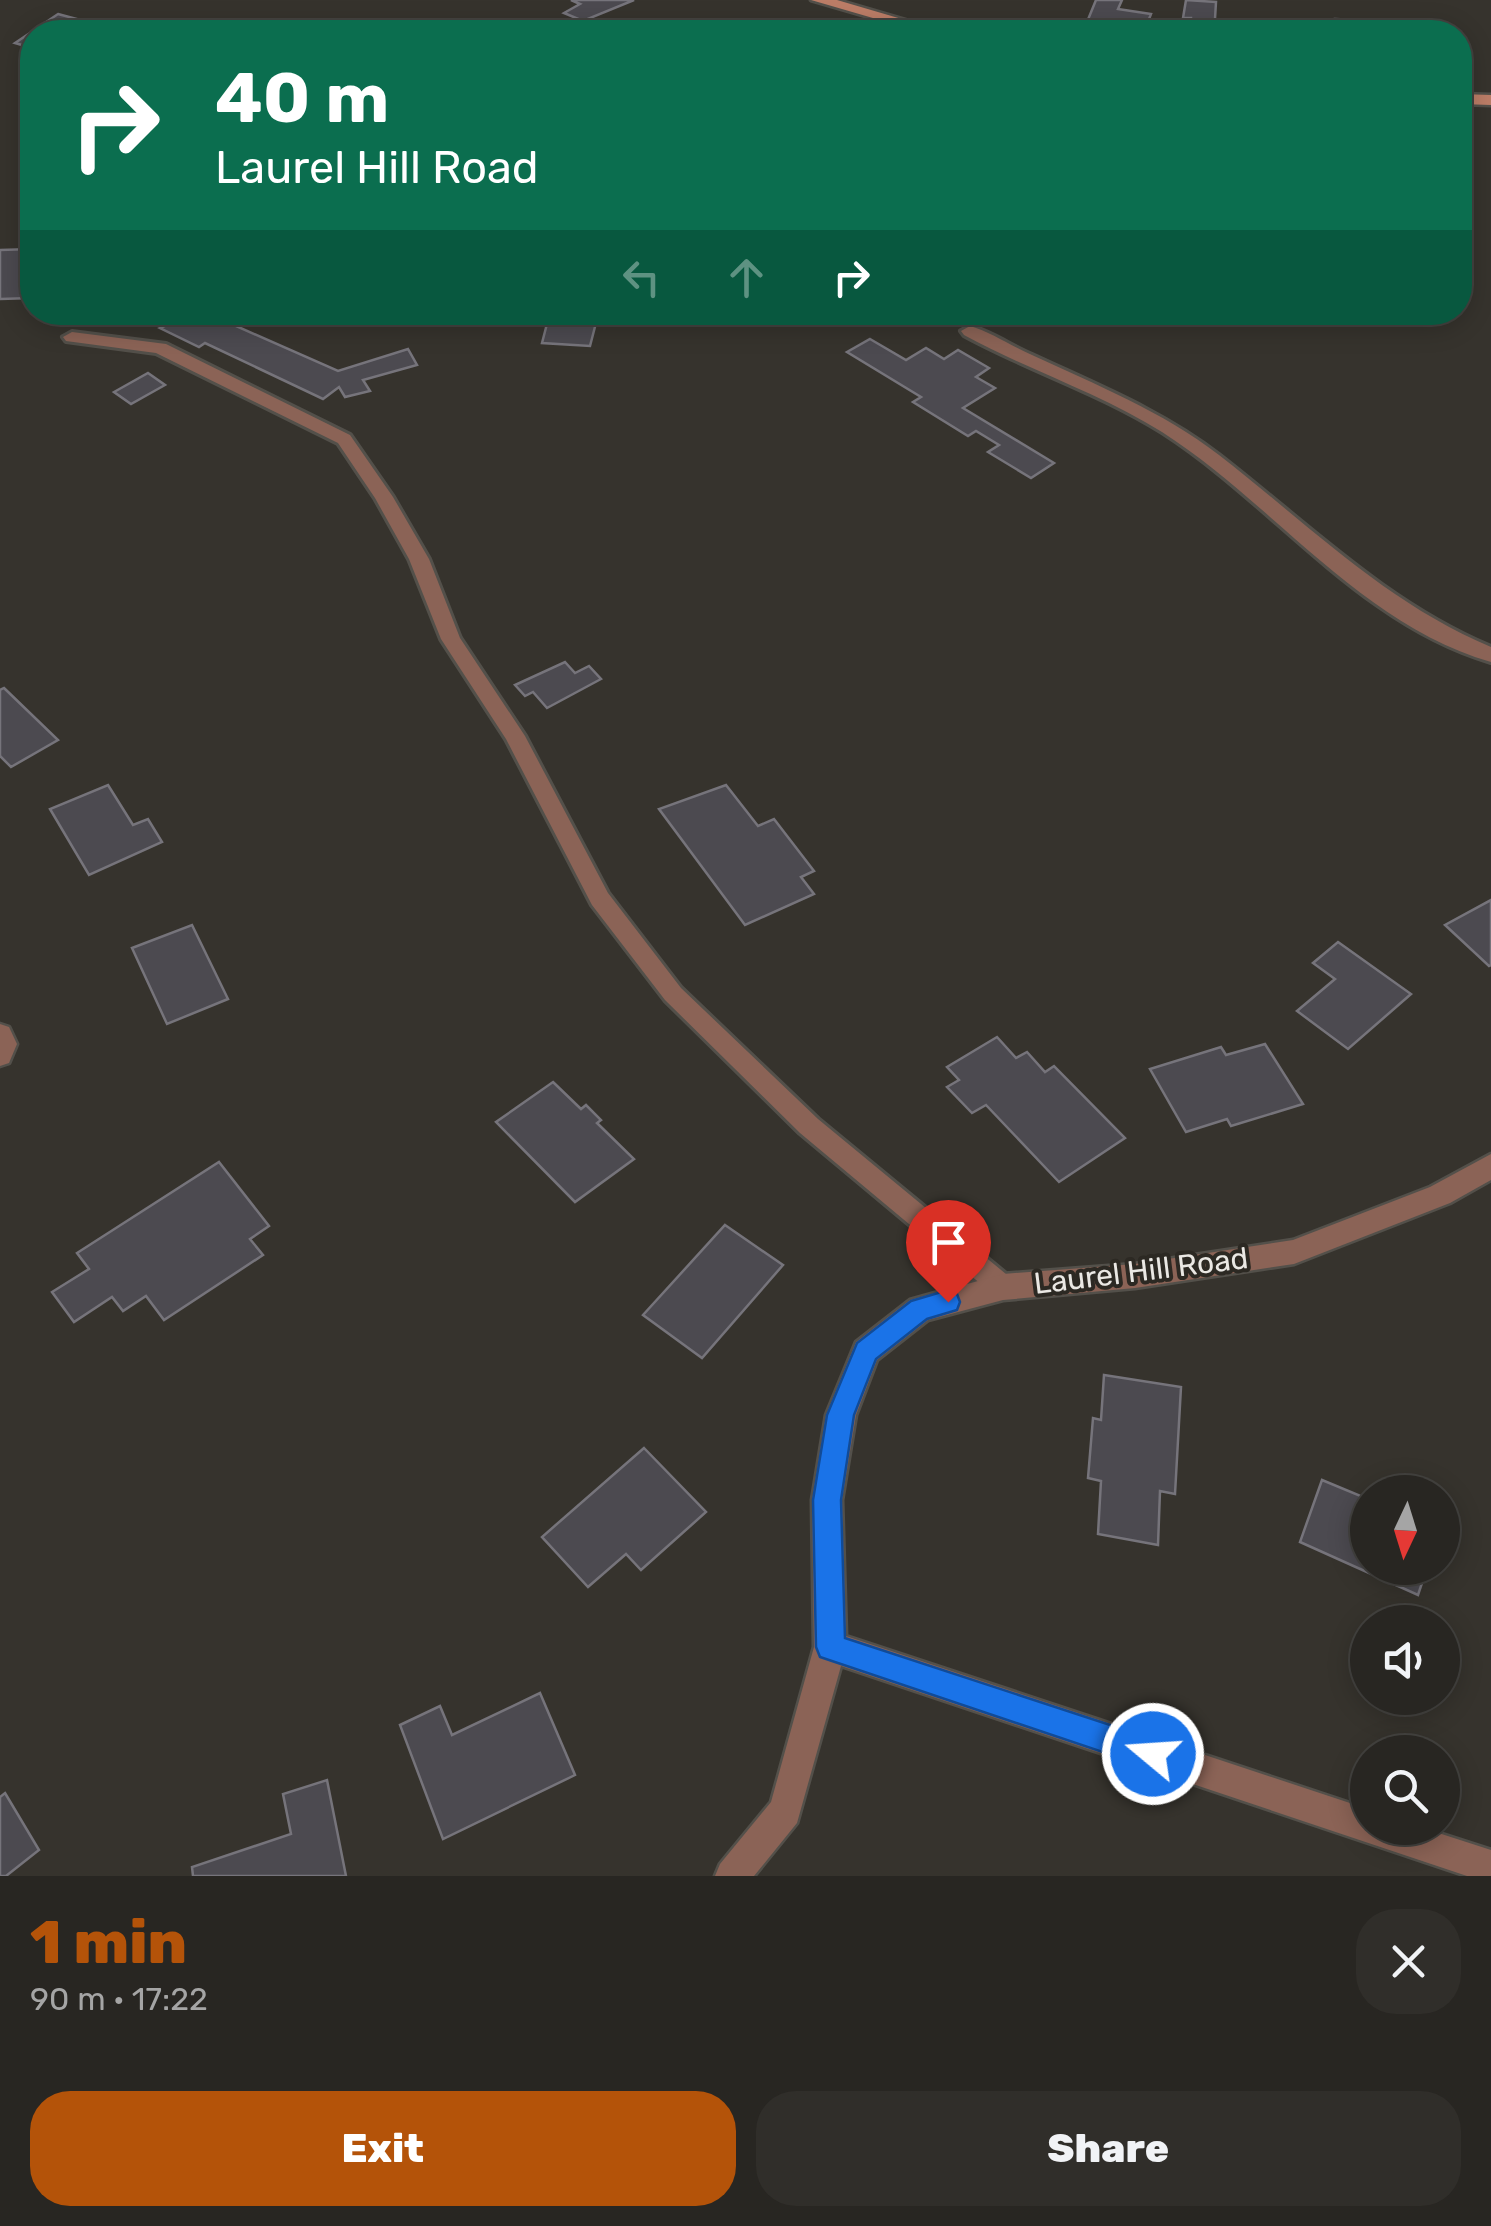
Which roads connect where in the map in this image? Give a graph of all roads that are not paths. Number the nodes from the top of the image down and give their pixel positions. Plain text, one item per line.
1 (819, 0) edge
2 (893, 20) edge
3 (970, 331) dead end
4 (72, 338) dead end
5 (1491, 656) edge
6 (0, 1034) edge
7 (0, 1054) edge
8 (1491, 1166) edge
9 (1003, 1287) junction
10 (830, 1647) junction
11 (1350, 1819) edge
12 (1427, 1845) edge
13 (1491, 1866) edge
14 (732, 1876) edge

1 - 2 street
3 - 5 lane
4 - 9 lane
6 - 7 street
8 - 9 street, Laurel Hill Road
9 - 10 street, Laurel Hill Road
10 - 11 street
10 - 14 street, Laurel Hill Road
12 - 13 street

